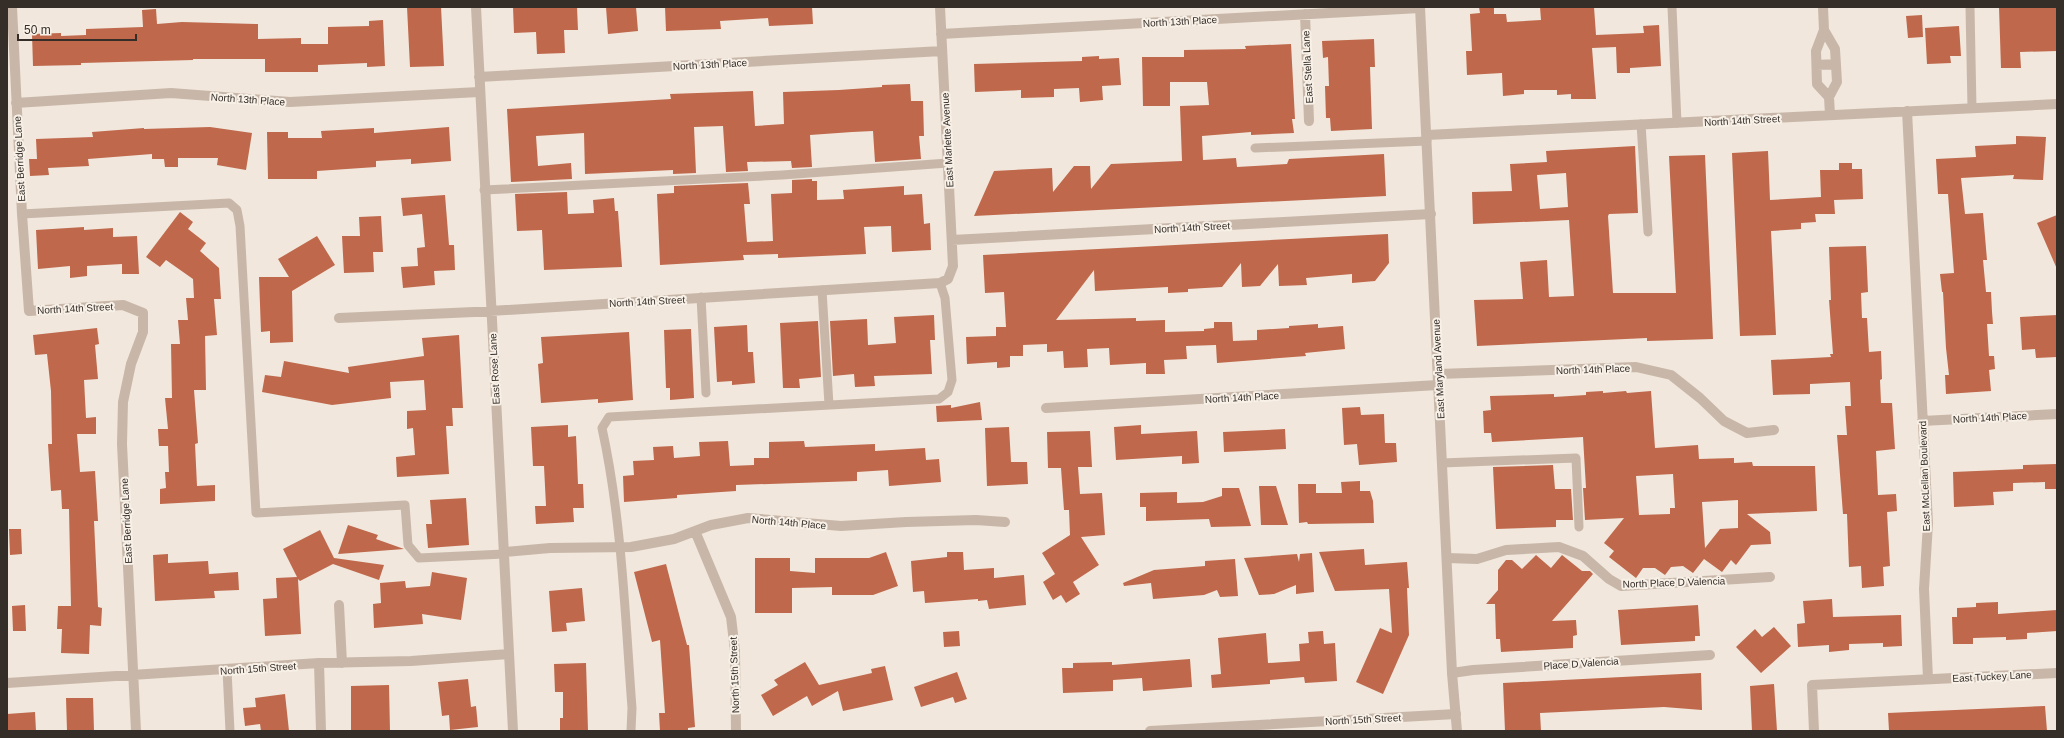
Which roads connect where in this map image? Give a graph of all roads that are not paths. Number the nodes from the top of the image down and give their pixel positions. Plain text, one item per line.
1 (12, 7) edge
2 (476, 7) edge
3 (940, 7) edge
4 (1672, 7) edge
5 (1823, 7) edge
6 (1970, 7) edge
7 (1420, 8) edge
8 (1305, 14) junction
9 (1824, 30) junction
10 (941, 34) junction
11 (942, 51) junction
12 (1817, 64) junction
13 (1836, 64) junction
14 (479, 77) junction
15 (479, 92) junction
16 (1829, 97) junction
17 (16, 103) junction
18 (2057, 104) edge
19 (1972, 108) junction
20 (1907, 111) junction
21 (1830, 115) junction
22 (1309, 121) dead end
23 (1677, 123) junction
24 (1641, 124) junction
25 (1427, 138) junction
26 (1255, 148) dead end
27 (948, 163) junction
28 (484, 190) junction
29 (22, 214) junction
30 (1431, 214) junction
31 (1648, 232) dead end
32 (952, 240) junction
33 (940, 283) junction
34 (822, 290) junction
35 (701, 298) junction
36 (491, 310) junction
37 (29, 311) joint
38 (144, 313) joint
39 (338, 318) dead end
40 (1438, 374) junction
41 (1438, 385) junction
42 (706, 393) dead end
43 (829, 405) junction
44 (1046, 408) dead end
45 (2057, 414) edge
46 (1922, 421) junction
47 (1774, 430) dead end
48 (1442, 463) junction
49 (1005, 522) dead end
50 (1579, 527) dead end
51 (695, 531) junction
52 (619, 548) junction
53 (504, 553) junction
54 (1447, 558) junction
55 (1770, 577) dead end
56 (339, 605) dead end
57 (509, 654) junction
58 (1710, 655) dead end
59 (319, 663) junction
60 (342, 663) junction
61 (228, 670) junction
62 (1452, 673) junction
63 (2057, 673) edge
64 (134, 676) junction
65 (1928, 679) junction
66 (7, 683) edge
67 (1456, 714) junction
68 (136, 731) edge
69 (230, 731) edge
70 (321, 731) edge
71 (514, 731) edge
72 (631, 731) edge
73 (736, 731) edge
74 (1150, 731) edge
75 (1457, 731) edge
76 (1814, 731) edge

1 - 17 street, East Berridge Lane
2 - 14 street, East Rose Lane
3 - 10 street, East Marlette Avenue
4 - 23 lane
5 - 9 street
6 - 19 lane
7 - 8 street, North 13th Place
7 - 25 street, East Maryland Avenue
8 - 10 street, North 13th Place
8 - 22 street, East Stella Lane
9 - 12 street
9 - 13 street
10 - 11 street, East Marlette Avenue
11 - 14 street, North 13th Place
11 - 27 street, East Marlette Avenue
12 - 13 street
12 - 16 street
13 - 16 street
14 - 15 street, East Rose Lane
15 - 17 street, North 13th Place
15 - 28 street, East Rose Lane
16 - 21 street
17 - 29 street, East Berridge Lane
18 - 19 street, North 14th Street
19 - 20 street, North 14th Street
20 - 21 street, North 14th Street
20 - 46 street, East McLellan Boulevard
21 - 23 street, North 14th Street
23 - 24 street, North 14th Street
24 - 25 street, North 14th Street
24 - 31 lane
25 - 26 lane
25 - 30 street, East Maryland Avenue
27 - 28 lane
27 - 32 street, East Marlette Avenue
28 - 36 street, East Rose Lane
29 - 37 street, East Berridge Lane
29 - 53 lane
30 - 32 street, North 14th Street
30 - 40 street, East Maryland Avenue
32 - 33 street, East Marlette Avenue
33 - 34 street, North 14th Street
33 - 43 lane
34 - 35 street, North 14th Street
34 - 43 lane
35 - 36 street, North 14th Street
35 - 42 lane
36 - 39 street, North 14th Street
36 - 53 street, East Rose Lane
37 - 38 street, North 14th Street
38 - 64 street, East Berridge Lane
40 - 41 street, East Maryland Avenue
40 - 47 street, North 14th Place
41 - 44 street, North 14th Place
41 - 48 street, East Maryland Avenue
43 - 52 lane
45 - 46 street, North 14th Place
46 - 65 street, East McLellan Boulevard
48 - 50 lane
48 - 54 street, East Maryland Avenue
49 - 51 street, North 14th Place
51 - 52 street, North 14th Place
51 - 73 street, North 15th Street
52 - 53 street, North 14th Place
52 - 72 lane
53 - 57 street, East Rose Lane
54 - 55 street, North Place D Valencia
54 - 62 street, East Maryland Avenue
56 - 60 street
57 - 60 street, North 15th Street
57 - 71 street, East Rose Lane
58 - 62 street, Place D Valencia
59 - 60 street, North 15th Street
59 - 61 street, North 15th Street
59 - 70 street
61 - 64 street, North 15th Street
61 - 69 lane
62 - 67 street, East Maryland Avenue
63 - 65 street, East Tuckey Lane
64 - 66 street, North 15th Street
64 - 68 street, East Berridge Lane
65 - 76 street
67 - 74 street, North 15th Street
67 - 75 street, East Maryland Avenue

